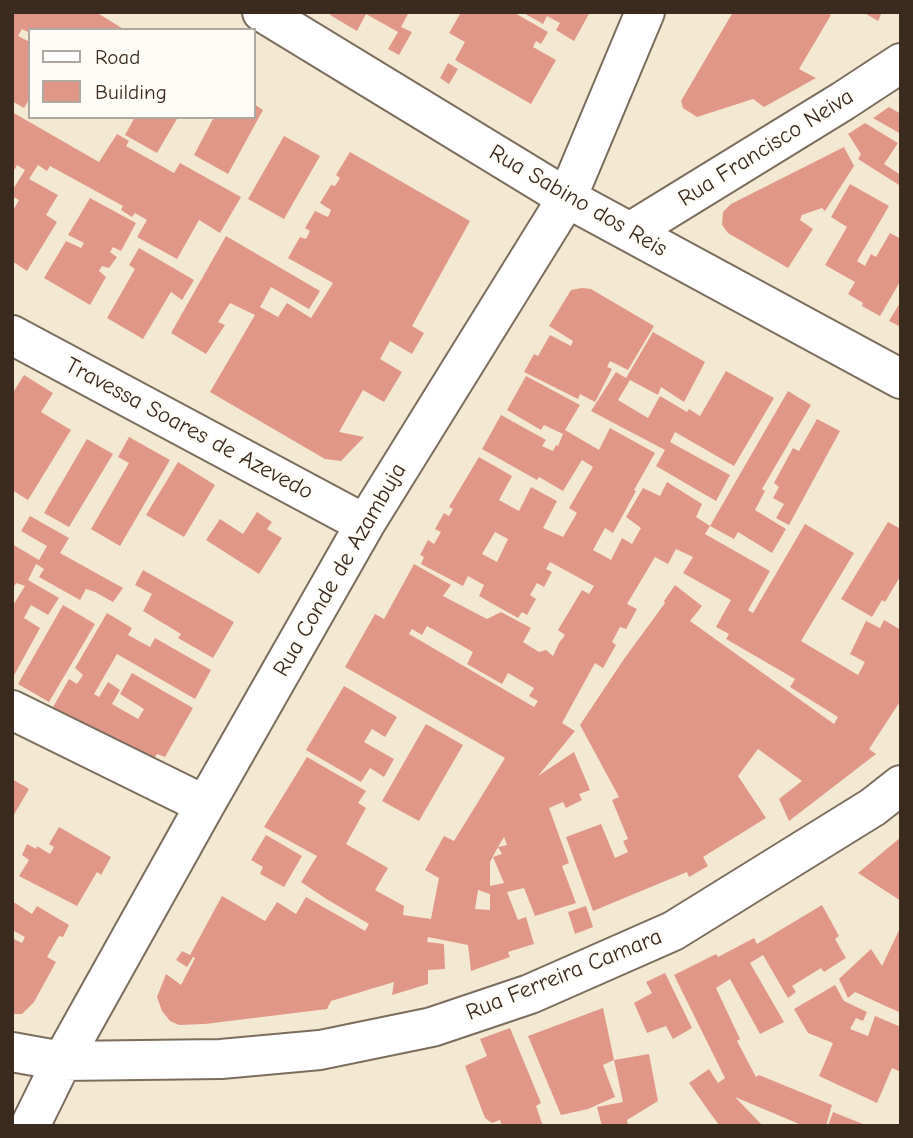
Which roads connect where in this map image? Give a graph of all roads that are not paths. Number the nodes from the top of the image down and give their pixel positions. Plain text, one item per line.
1 (262, 12) edge
2 (645, 12) edge
3 (901, 63) edge
4 (567, 198) junction
5 (630, 232) junction
6 (12, 335) edge
7 (901, 379) edge
8 (365, 524) junction
9 (12, 710) edge
10 (901, 785) edge
11 (205, 805) junction
12 (12, 1052) edge
13 (62, 1061) junction
14 (30, 1126) edge

1 - 4 street, Rua Sabino dos Reis
2 - 4 street, Rua Conde de Azambuja
3 - 5 street, Rua Francisco Neiva
4 - 5 street, Rua Sabino dos Reis
4 - 8 street, Rua Conde de Azambuja
5 - 7 street, Rua Sabino dos Reis
6 - 8 street, Travessa Soares de Azevedo
8 - 11 street, Rua Conde de Azambuja
9 - 11 street
10 - 13 street, Rua Ferreira Camara
11 - 13 street, Rua Conde de Azambuja
12 - 13 street, Rua Ferreira Camara
13 - 14 street, Rua Conde de Azambuja

